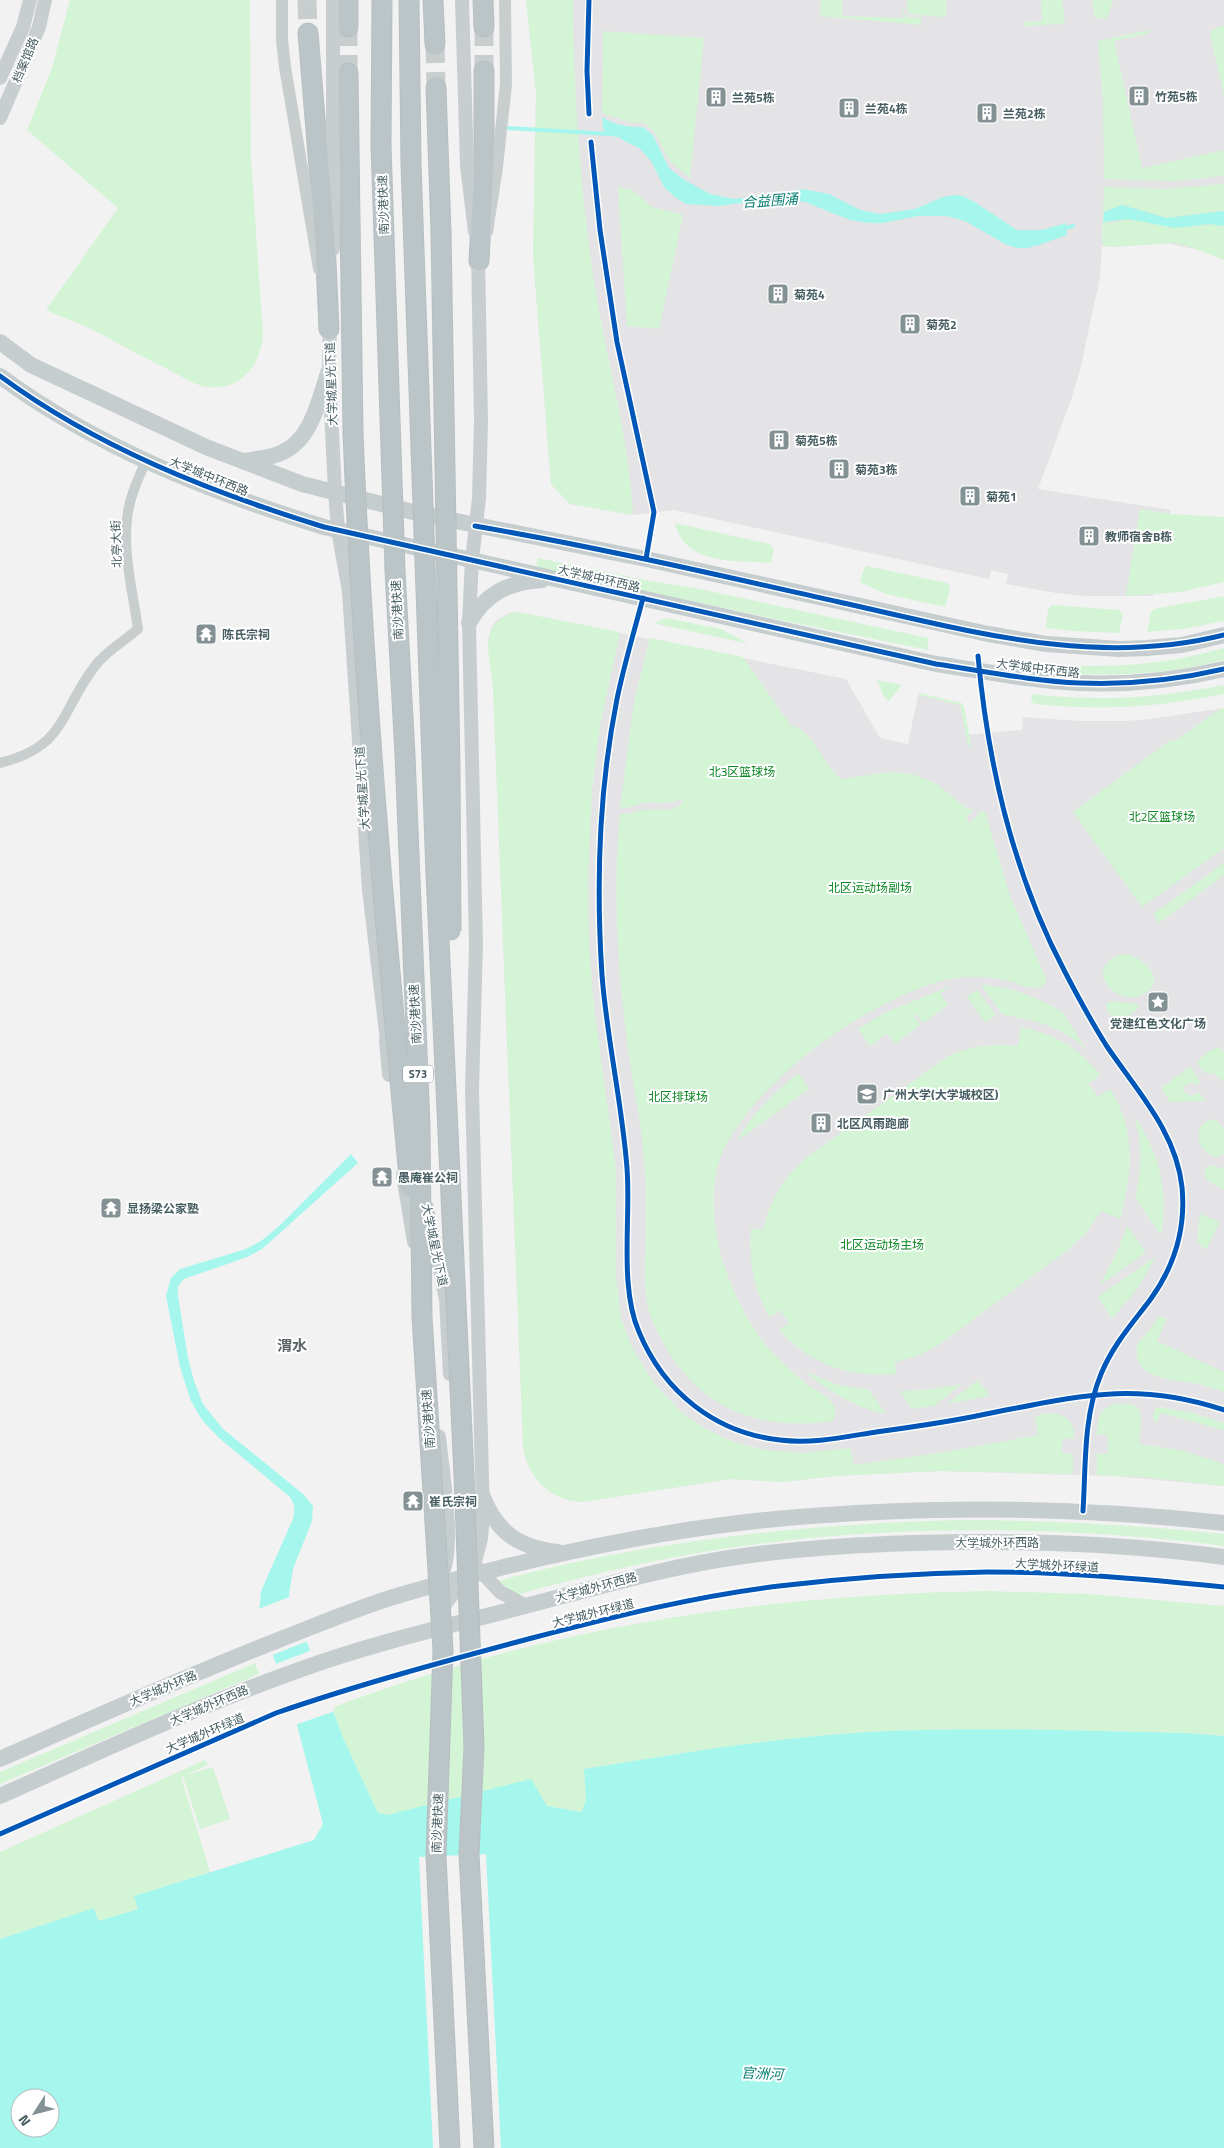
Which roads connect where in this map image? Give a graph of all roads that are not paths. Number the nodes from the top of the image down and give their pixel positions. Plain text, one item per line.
1 (30, 0) edge
2 (45, 0) edge
3 (282, 0) edge
4 (333, 0) edge
5 (348, 0) edge
6 (382, 0) edge
7 (409, 0) edge
8 (433, 0) edge
9 (462, 0) edge
10 (483, 0) edge
11 (505, 0) edge
12 (348, 26) tunnel mouth
13 (484, 27) tunnel mouth
14 (308, 33) tunnel mouth
15 (435, 44) tunnel mouth
16 (484, 71) tunnel mouth
17 (348, 73) tunnel mouth
18 (0, 78) edge
19 (436, 88) tunnel mouth
20 (0, 118) edge
21 (479, 261) junction
22 (329, 329) junction
23 (0, 342) edge
24 (329, 370) junction
25 (0, 376) edge
26 (146, 460) junction
27 (241, 461) junction
28 (336, 492) junction
29 (475, 526) junction
30 (338, 530) junction
31 (472, 560) junction
32 (558, 579) junction
33 (469, 623) junction
34 (1224, 635) edge
35 (1224, 669) edge
36 (0, 763) edge
37 (387, 1041) junction
38 (452, 1208) junction
39 (422, 1317) junction
40 (482, 1495) junction
41 (1224, 1523) edge
42 (566, 1553) junction
43 (1224, 1557) edge
44 (474, 1571) junction
45 (434, 1586) junction
46 (526, 1606) junction
47 (424, 1631) junction
48 (0, 1758) edge
49 (0, 1796) edge
50 (450, 2148) edge
51 (484, 2148) edge

1 - 18 main road, 档案馆路
2 - 20 main road, 档案馆路
3 - 22 street
4 - 22 main road, 大学城星光下道
5 - 12 highway
6 - 39 highway, 南沙港快速 / S73, bridge
7 - 38 highway, S73, bridge
8 - 15 highway
9 - 21 main road
10 - 13 highway
11 - 21 street
14 - 22 highway
16 - 21 highway
17 - 39 highway, bridge
19 - 38 highway, bridge
21 - 29 main road
22 - 24 main road, 大学城星光下道
23 - 27 main road, 大学城中环西路
24 - 27 main road
24 - 28 main road, 大学城星光下道
25 - 26 main road, 大学城中环西路
26 - 30 main road, 大学城中环西路
26 - 36 street, 北亭大街
27 - 28 main road, 大学城中环西路
28 - 29 main road, 大学城中环西路
28 - 30 main road, 大学城星光下道
29 - 31 main road
29 - 34 main road, 大学城中环西路
30 - 31 main road, 大学城中环西路
30 - 37 main road, 大学城星光下道
31 - 32 main road, 大学城中环西路
31 - 33 main road
32 - 33 main road
32 - 35 main road, 大学城中环西路
33 - 40 main road
37 - 44 main road, 大学城星光下道
37 - 45 main road
38 - 51 highway, S73, bridge
39 - 50 highway, 南沙港快速 / S73, bridge
40 - 42 main road
40 - 44 main road
41 - 42 main road
42 - 44 main road
43 - 46 main road, 大学城外环西路
44 - 45 main road
44 - 46 main road, 大学城星光下道
44 - 47 main road
45 - 48 main road, 大学城外环路
46 - 47 main road, 大学城外环西路
47 - 49 main road, 大学城外环西路

